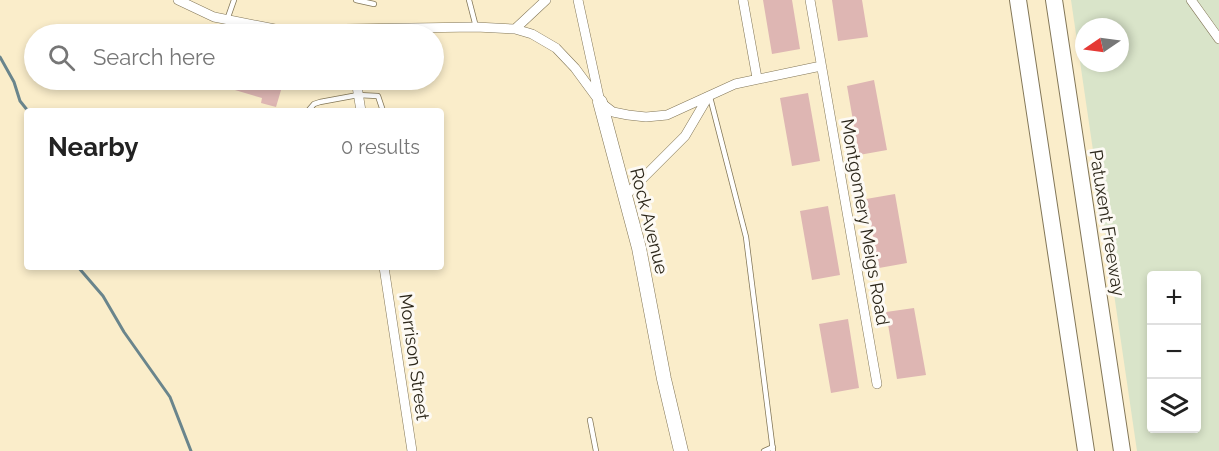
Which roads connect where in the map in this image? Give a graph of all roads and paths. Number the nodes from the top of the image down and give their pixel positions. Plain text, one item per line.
1 (178, 0) edge
2 (234, 0) edge
3 (356, 0) edge
4 (469, 0) edge
5 (546, 0) edge
6 (578, 0) edge
7 (743, 0) edge
8 (810, 0) edge
9 (1018, 0) edge
10 (1054, 0) edge
11 (1191, 0) edge
12 (374, 4) dead end
13 (227, 20) junction
14 (248, 24) edge
15 (476, 27) junction
16 (444, 28) edge
17 (515, 29) junction
18 (1219, 39) edge
19 (821, 66) junction
20 (757, 78) junction
21 (357, 90) edge
22 (358, 95) junction
23 (709, 95) junction
24 (600, 102) junction
25 (311, 108) edge
26 (360, 108) edge
27 (381, 108) edge
28 (626, 195) junction
29 (384, 270) edge
30 (877, 384) dead end
31 (590, 420) dead end
32 (773, 449) edge
33 (412, 451) edge
34 (596, 451) edge
35 (681, 451) edge
36 (764, 451) edge
37 (1086, 451) edge
38 (1122, 451) edge

1 - 13 street
2 - 13 lane
3 - 12 lane
4 - 15 lane
5 - 17 street
6 - 24 street, Rock Avenue
7 - 20 street
8 - 19 street, Montgomery Meigs Road
9 - 37 highway
10 - 38 highway, Patuxent Freeway
11 - 18 street
13 - 14 street
15 - 16 street
15 - 17 street
17 - 24 street
19 - 20 street
19 - 30 street, Montgomery Meigs Road
20 - 23 street
21 - 22 street
22 - 25 lane
22 - 26 street
22 - 27 lane
23 - 24 street
23 - 28 street
23 - 32 lane
24 - 28 street, Rock Avenue
28 - 35 street, Rock Avenue
29 - 33 street, Morrison Street
31 - 34 lane
32 - 36 lane

